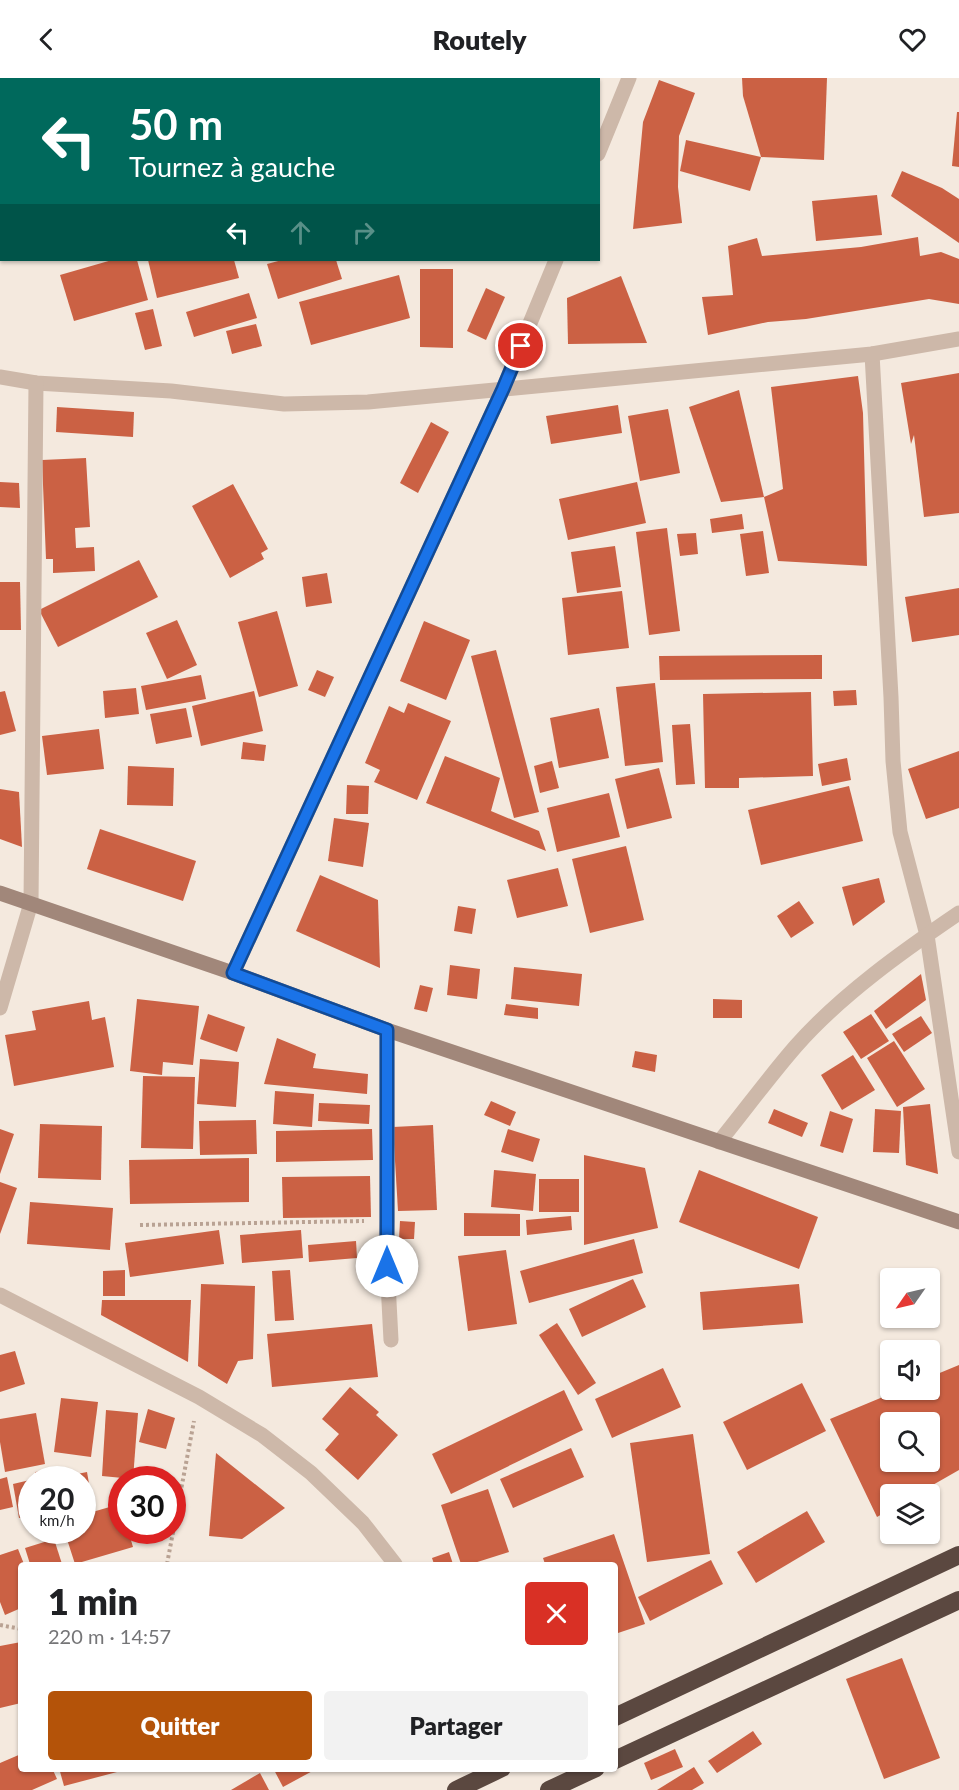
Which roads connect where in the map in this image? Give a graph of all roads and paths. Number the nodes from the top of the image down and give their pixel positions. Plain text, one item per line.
1 (629, 78) edge
2 (600, 149) edge
3 (556, 261) edge
4 (959, 339) edge
5 (872, 354) junction
6 (0, 377) edge
7 (36, 383) junction
8 (503, 389) junction
9 (0, 893) edge
10 (31, 903) junction
11 (959, 913) edge
12 (927, 935) junction
13 (233, 973) junction
14 (0, 1008) edge
15 (387, 1030) junction
16 (719, 1142) junction
17 (959, 1152) edge
18 (387, 1221) junction
19 (959, 1222) edge
20 (140, 1225) dead end
21 (0, 1295) edge
22 (391, 1340) dead end
23 (199, 1397) junction
24 (959, 1555) edge
25 (167, 1562) edge
26 (393, 1562) edge
27 (959, 1600) edge
28 (0, 1625) edge
29 (18, 1628) edge
30 (618, 1716) edge
31 (618, 1759) edge
32 (494, 1772) edge
33 (587, 1772) edge
34 (456, 1790) edge
35 (549, 1790) edge

1 - 2 street
3 - 8 street
4 - 5 street
5 - 8 street
5 - 12 street
6 - 7 street
7 - 8 street
7 - 10 street
8 - 13 street
9 - 10 main road
10 - 13 main road
10 - 14 street
11 - 12 street
12 - 16 street
12 - 17 street
13 - 15 main road
15 - 16 main road
15 - 18 street
16 - 19 main road
18 - 20 path
18 - 22 street
21 - 23 street
23 - 25 path
23 - 26 street
24 - 30 highway
27 - 31 highway
28 - 29 path
32 - 34 highway
33 - 35 highway

